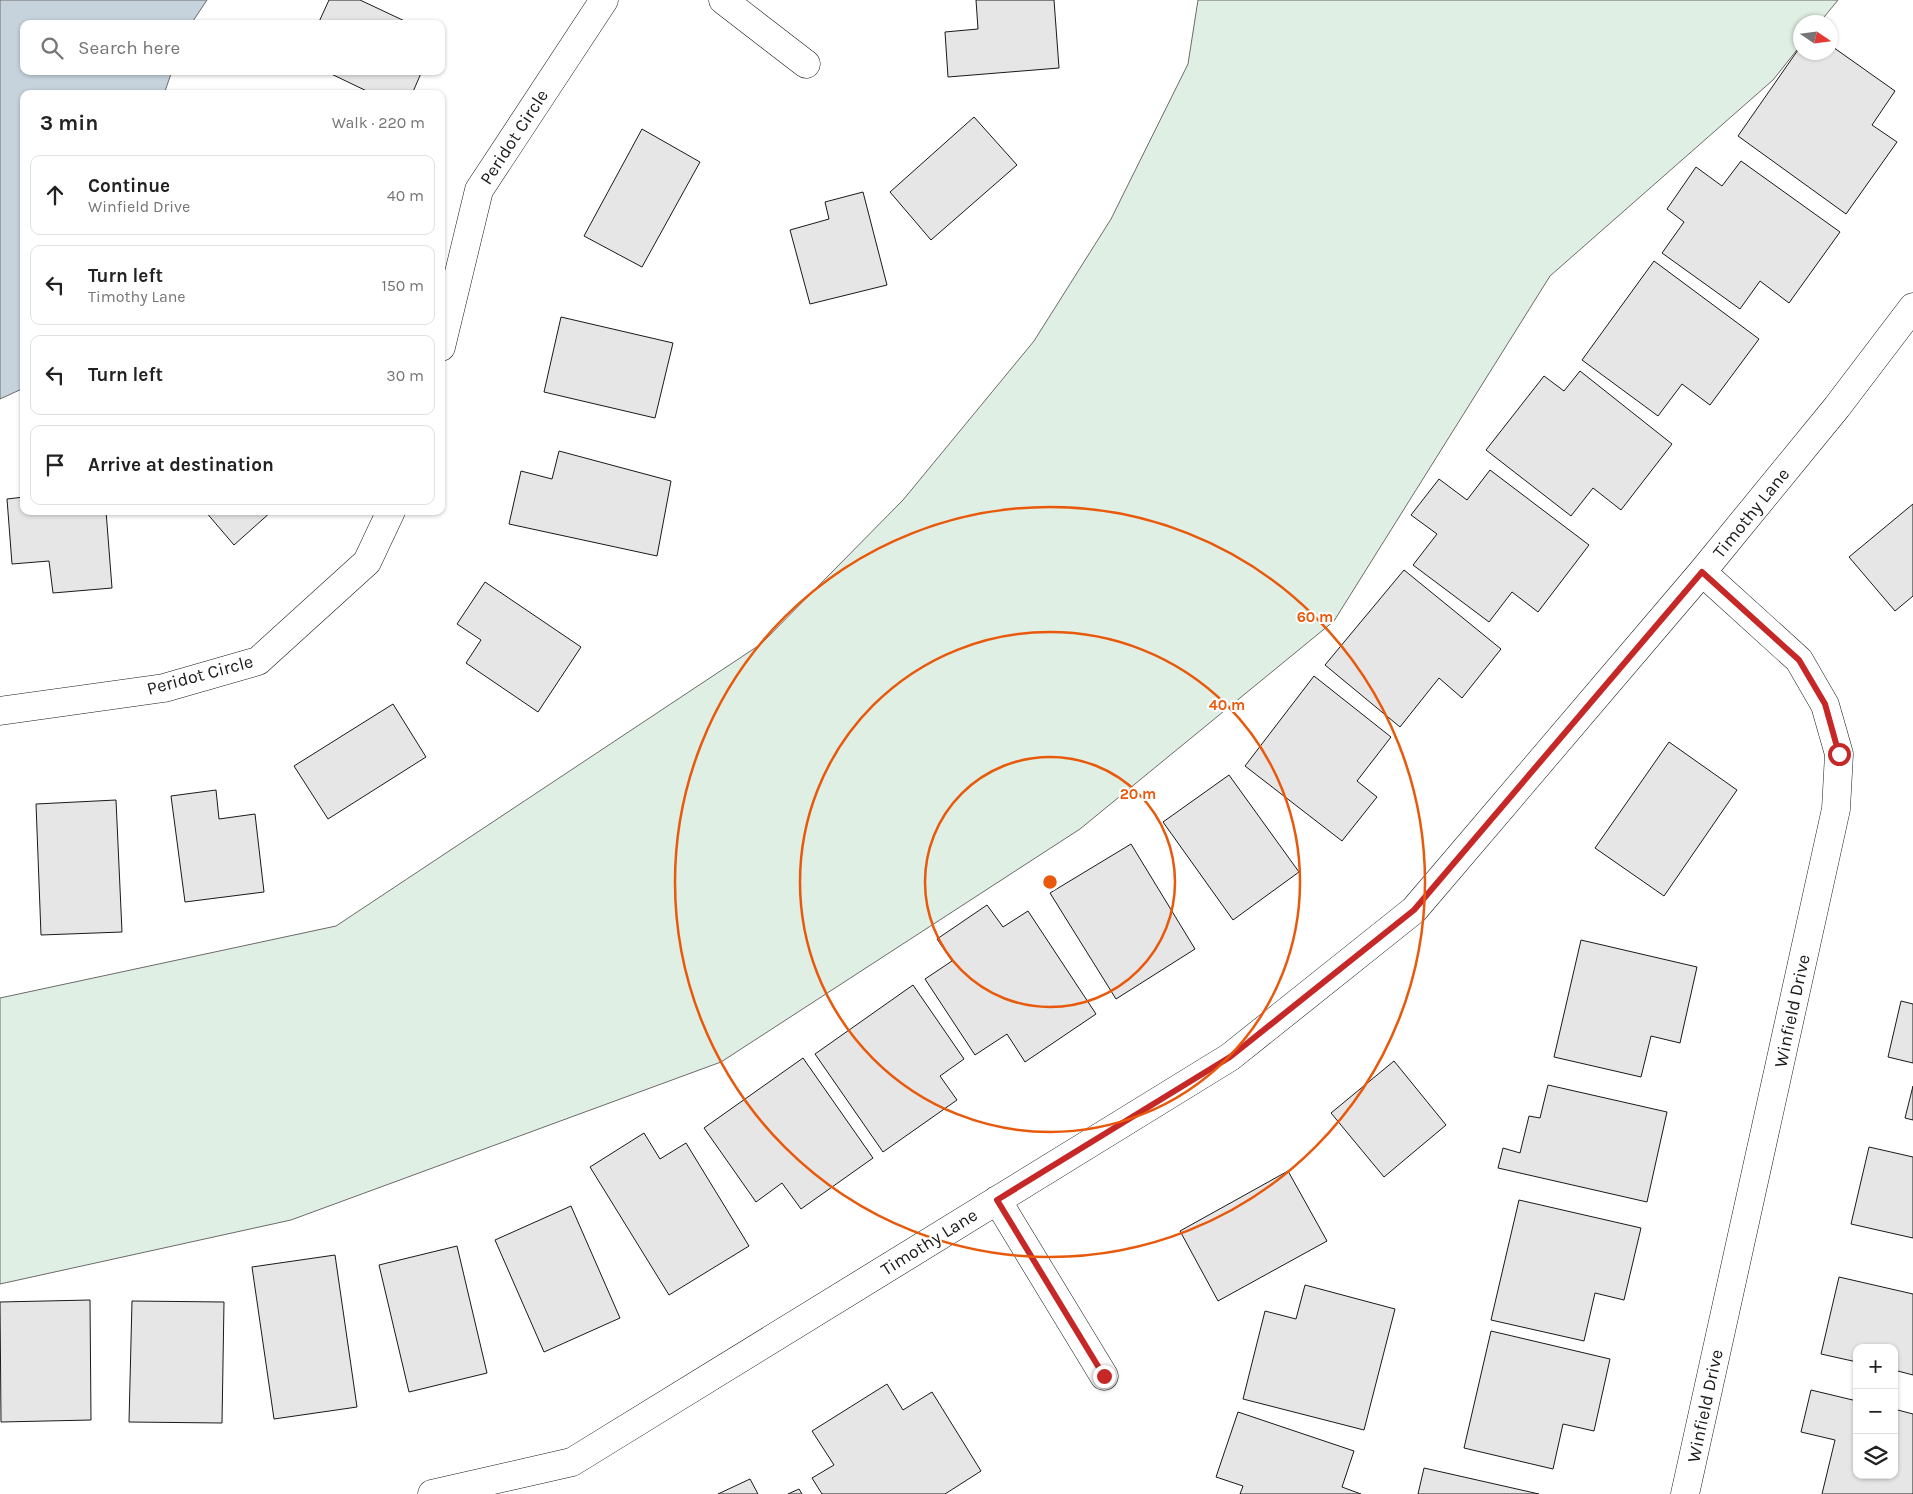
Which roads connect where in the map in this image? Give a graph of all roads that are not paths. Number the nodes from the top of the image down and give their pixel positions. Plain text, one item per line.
1 (604, 0) edge
2 (722, 0) edge
3 (806, 64) dead end
4 (1913, 307) edge
5 (445, 330) edge
6 (389, 515) edge
7 (1702, 572) junction
8 (0, 711) edge
9 (997, 1200) junction
10 (1104, 1376) dead end
11 (432, 1494) edge
12 (1686, 1494) edge

1 - 5 street, Peridot Circle
2 - 3 street
4 - 7 street, Timothy Lane
6 - 8 street, Peridot Circle
7 - 9 street, Timothy Lane
7 - 12 street, Winfield Drive
9 - 10 street
9 - 11 street, Timothy Lane

